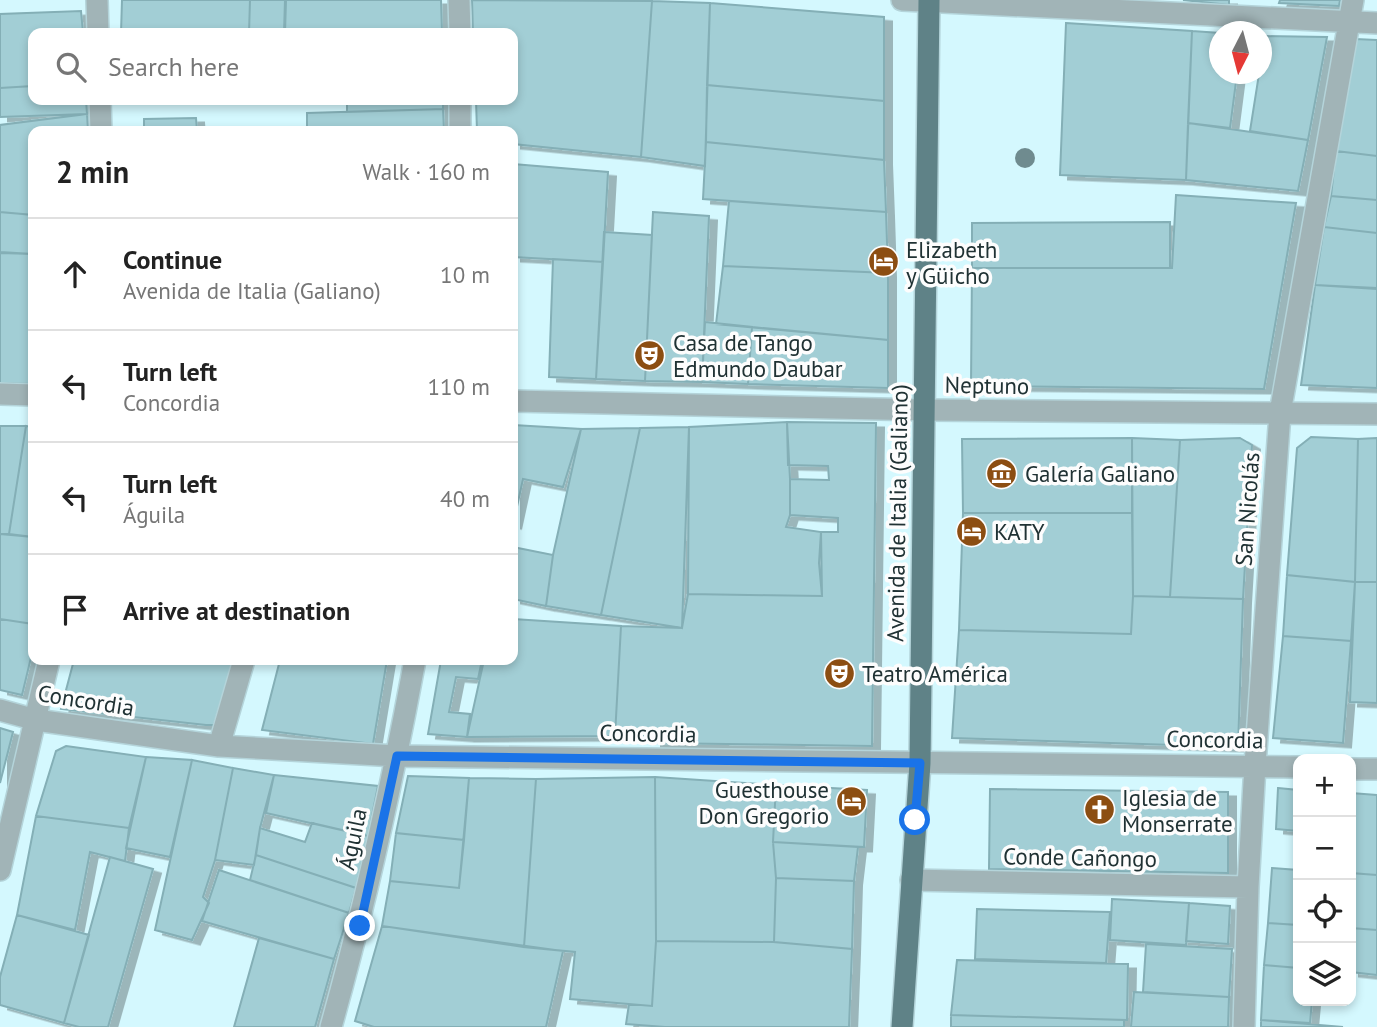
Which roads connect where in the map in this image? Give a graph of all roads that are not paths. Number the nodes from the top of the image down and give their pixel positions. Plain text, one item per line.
1 (97, 0) edge
2 (459, 0) edge
3 (902, 0) edge
4 (1353, 0) edge
5 (929, 1) edge
6 (1350, 21) junction
7 (1377, 23) edge
8 (98, 28) edge
9 (460, 28) edge
10 (100, 105) edge
11 (460, 105) edge
12 (100, 126) edge
13 (460, 126) edge
14 (0, 394) edge
15 (28, 395) edge
16 (518, 401) edge
17 (925, 410) junction
18 (1280, 414) junction
19 (1377, 414) edge
20 (48, 665) edge
21 (243, 665) edge
22 (414, 665) edge
23 (0, 710) edge
24 (36, 720) junction
25 (219, 746) junction
26 (397, 756) junction
27 (920, 763) junction
28 (1255, 765) junction
29 (1293, 767) edge
30 (1356, 769) edge
31 (1377, 769) edge
32 (0, 870) edge
33 (911, 880) junction
34 (1248, 887) junction
35 (331, 1027) edge
36 (902, 1027) edge
37 (1244, 1027) edge

1 - 8 street
2 - 9 street
3 - 5 street
4 - 6 street, San Nicolás
5 - 6 street
5 - 17 main road, Avenida de Italia (Galiano)
6 - 7 street
6 - 18 street, San Nicolás
10 - 12 street
11 - 13 street
14 - 15 street
16 - 17 street, Neptuno
17 - 18 street, Neptuno
17 - 27 main road, Avenida de Italia (Galiano)
18 - 19 street, Neptuno
18 - 28 street, San Nicolás
20 - 24 street
21 - 25 street
22 - 26 street, Águila
23 - 24 street, Concordia
24 - 25 street, Concordia
24 - 32 street
25 - 26 street, Concordia
26 - 27 street, Concordia
26 - 35 street, Águila
27 - 28 street, Concordia
27 - 33 main road, Avenida de Italia (Galiano)
28 - 29 street, Concordia
28 - 34 street, San Nicolás
30 - 31 street
33 - 34 street, Conde Cañongo
33 - 36 main road, Avenida de Italia (Galiano)
34 - 37 street, San Nicolás

